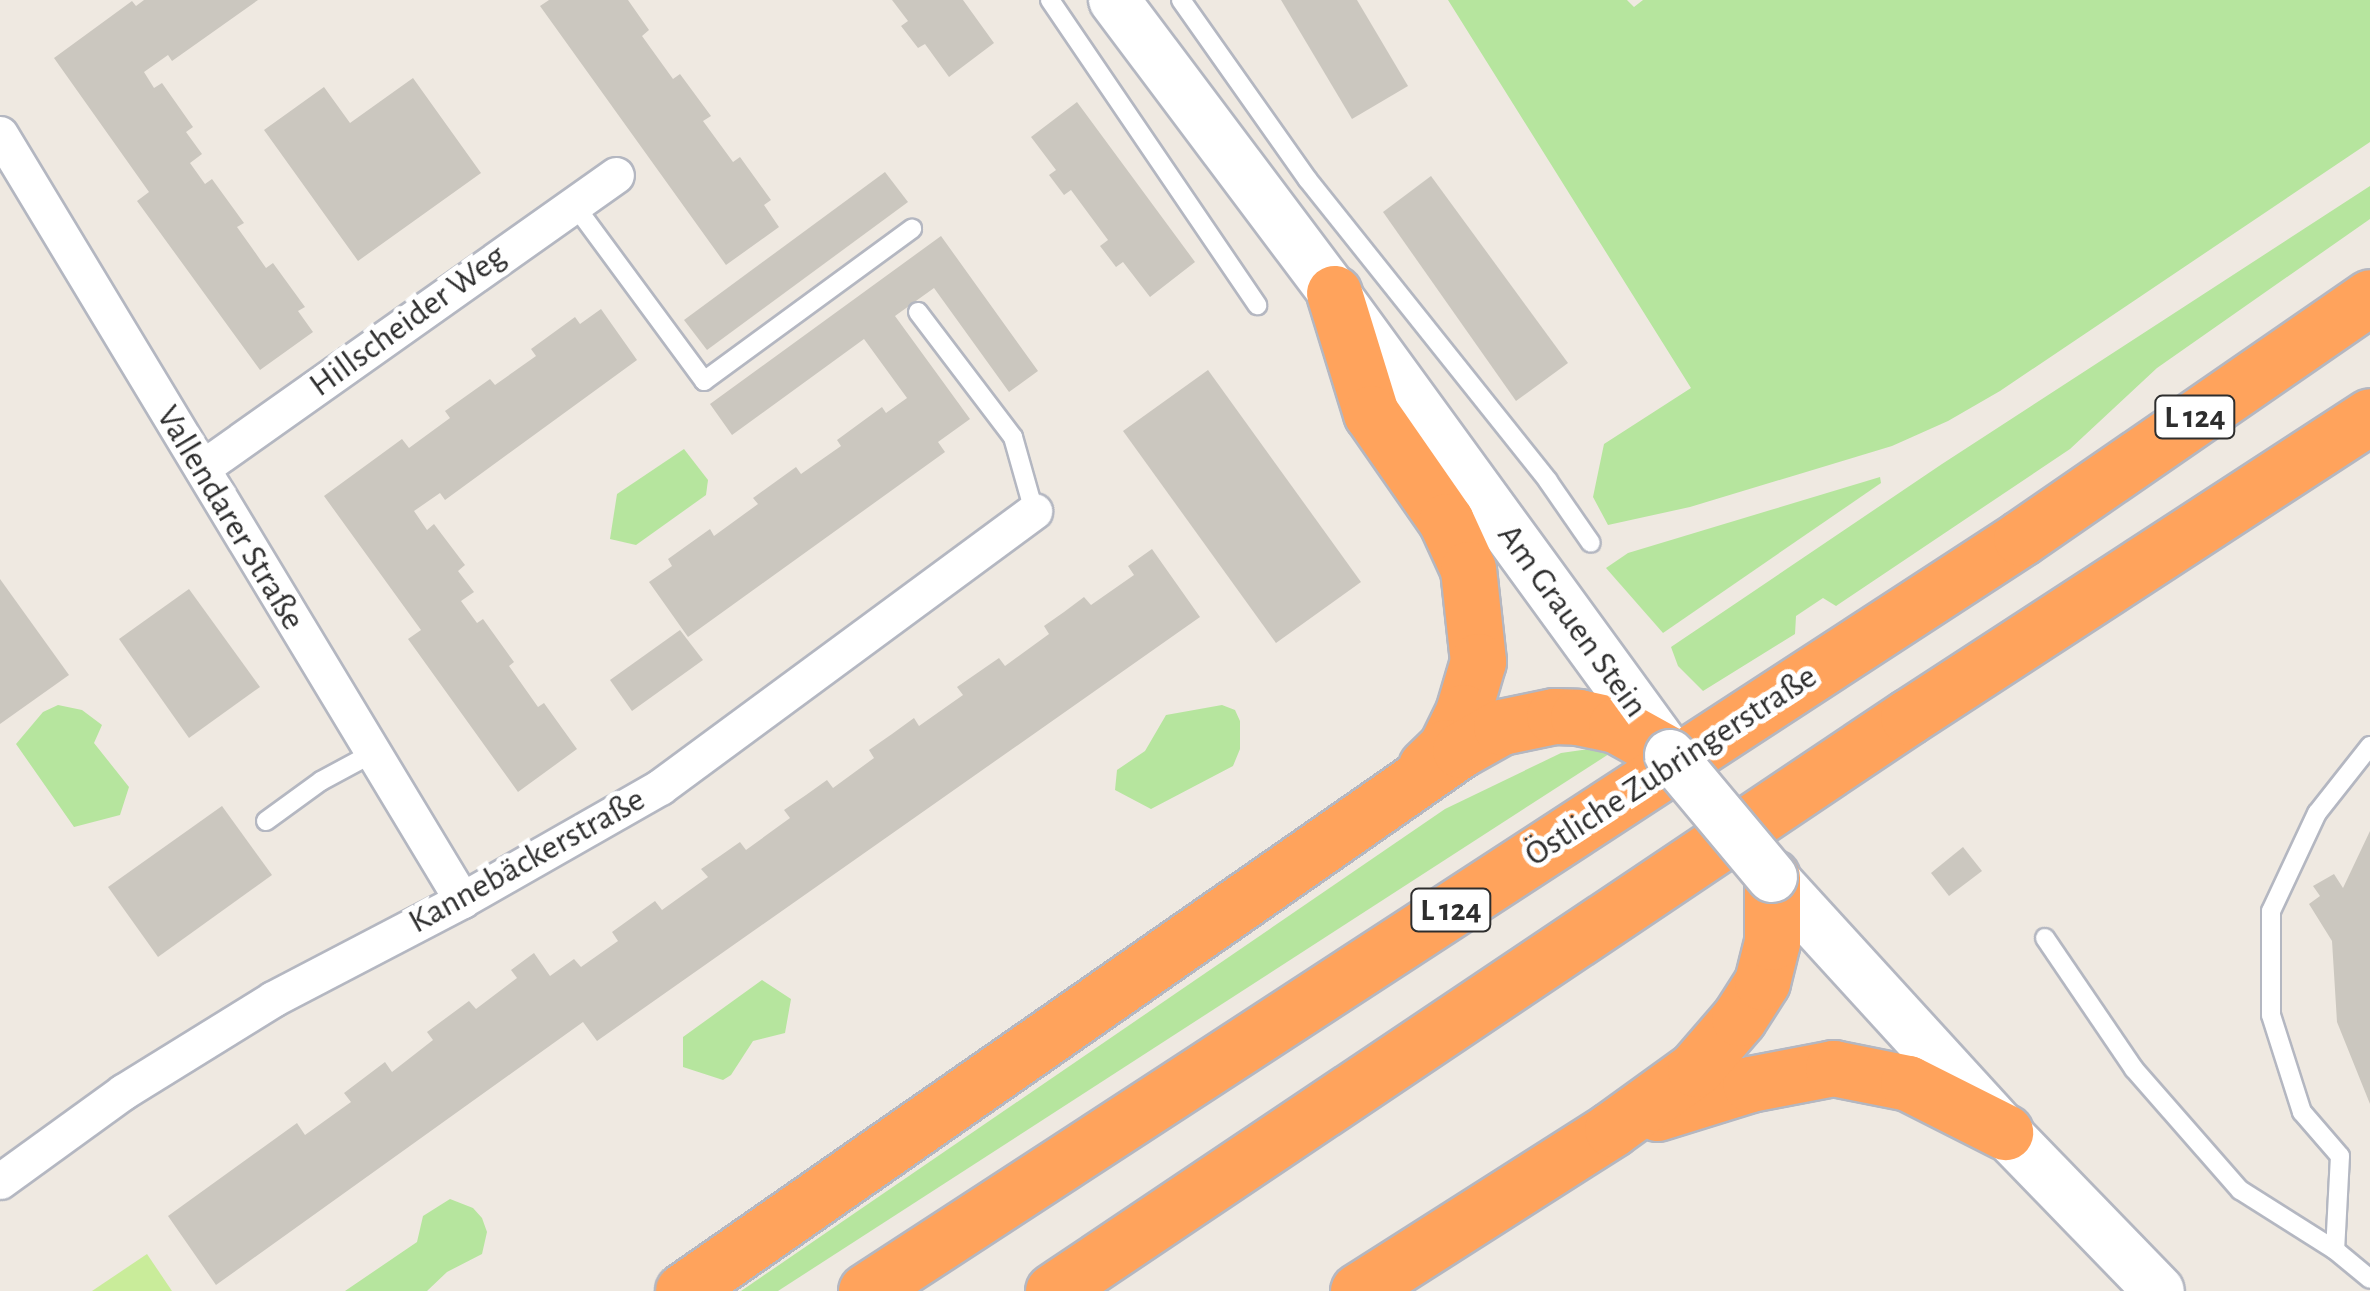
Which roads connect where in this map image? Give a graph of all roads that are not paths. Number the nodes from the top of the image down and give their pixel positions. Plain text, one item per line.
1 (1050, 0) edge
2 (1114, 0) edge
3 (1181, 0) edge
4 (0, 134) edge
5 (616, 175) dead end
6 (573, 204) junction
7 (912, 229) dead end
8 (1334, 293) junction
9 (2370, 296) edge
10 (1257, 305) dead end
11 (918, 312) dead end
12 (2370, 416) edge
13 (202, 468) junction
14 (1034, 511) joint
15 (1590, 544) dead end
16 (2370, 746) edge
17 (373, 753) junction
18 (1670, 754) junction
19 (1388, 801) junction
20 (266, 821) dead end
21 (1772, 877) junction
22 (462, 900) junction
23 (2045, 938) dead end
24 (1612, 1129) junction
25 (2006, 1132) junction
26 (0, 1181) edge
27 (1151, 1225) junction
28 (2335, 1250) junction
29 (2370, 1279) edge
30 (869, 1288) edge
31 (683, 1291) edge
32 (1053, 1291) edge
33 (1074, 1291) edge
34 (1358, 1291) edge
35 (2159, 1291) edge

1 - 10 lane
2 - 8 street, Am Grauen Stein
3 - 15 lane, Am Grauen Stein
4 - 13 street, Vallendarer Straße
5 - 6 street, Hillscheider Weg
6 - 7 lane
6 - 13 street, Hillscheider Weg
8 - 18 street, Am Grauen Stein
8 - 19 highway
9 - 30 highway, Östliche Zubringerstraße / L 124
11 - 14 lane
12 - 27 highway, L 124
13 - 17 street, Vallendarer Straße
14 - 22 street, Kannebäckerstraße
16 - 28 lane
17 - 20 lane
17 - 22 street, Vallendarer Straße
18 - 19 highway
18 - 21 street, Am Grauen Stein, bridge
19 - 31 highway
21 - 24 highway
21 - 25 street, Am Grauen Stein
22 - 26 street, Kannebäckerstraße
23 - 28 lane
24 - 25 highway
24 - 34 highway
25 - 35 street, Am Grauen Stein
27 - 32 highway, L 124
27 - 33 highway
28 - 29 lane

